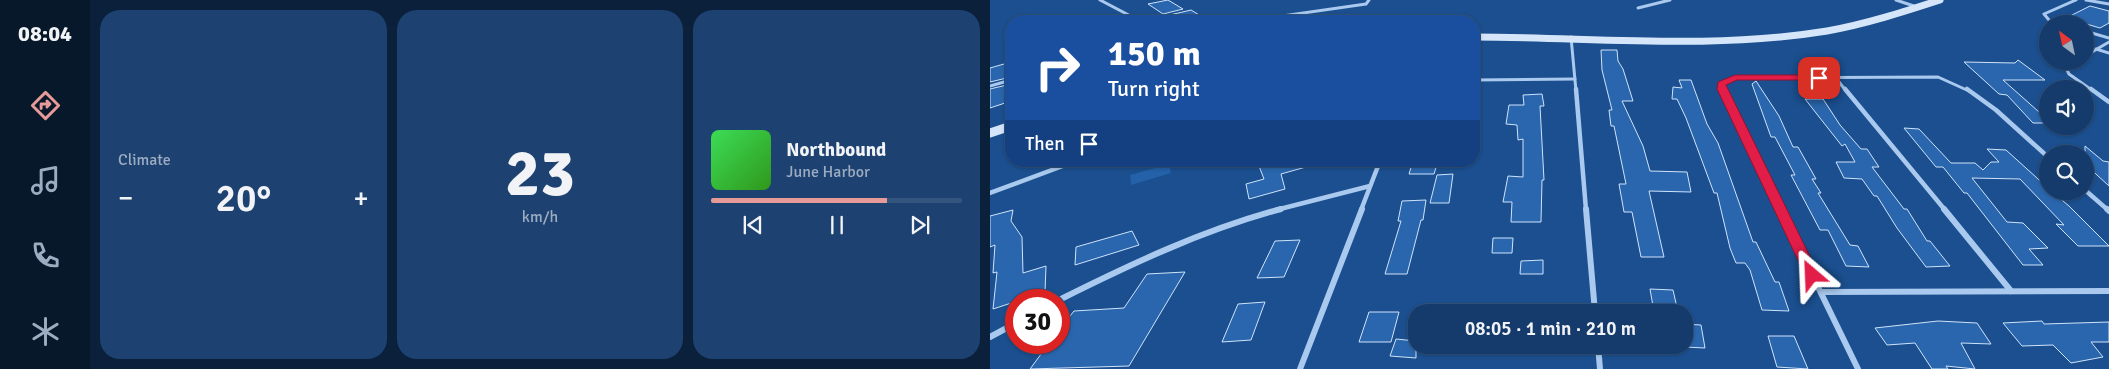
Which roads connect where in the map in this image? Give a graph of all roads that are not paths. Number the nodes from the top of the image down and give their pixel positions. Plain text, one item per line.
1 (1100, 0) edge
2 (1369, 0) edge
3 (1670, 0) edge
4 (1896, 0) edge
5 (1940, 0) edge
6 (2076, 0) edge
7 (2086, 0) edge
8 (2109, 4) edge
9 (1638, 8) dead end
10 (1921, 8) junction
11 (1129, 15) edge
12 (1290, 15) edge
13 (2045, 15) edge
14 (2094, 34) edge
15 (1571, 36) junction
16 (1480, 37) edge
17 (2109, 40) edge
18 (2096, 49) joint
19 (2109, 53) edge
20 (2067, 70) edge
21 (1836, 78) junction
22 (1575, 79) junction
23 (1480, 80) edge
24 (1005, 82) edge
25 (990, 86) edge
26 (2109, 102) edge
27 (1005, 128) edge
28 (990, 133) edge
29 (2039, 149) edge
30 (1060, 167) edge
31 (1378, 167) edge
32 (1370, 186) junction
33 (990, 193) edge
34 (2094, 198) edge
35 (2109, 211) edge
36 (2011, 291) junction
37 (2109, 291) edge
38 (1820, 292) junction
39 (1070, 295) edge
40 (1595, 304) edge
41 (1005, 329) edge
42 (990, 337) edge
43 (1599, 354) edge
44 (1300, 369) edge
45 (1600, 369) edge
46 (1858, 369) edge

1 - 11 street
2 - 12 street
3 - 9 street
4 - 10 street
5 - 10 main road
6 - 13 street
7 - 8 street
10 - 15 main road
14 - 17 street
15 - 16 main road
15 - 22 street
17 - 18 street
18 - 19 street
20 - 26 street
21 - 29 street
21 - 36 street
21 - 38 street
22 - 23 street
22 - 40 street
24 - 25 street
27 - 28 main road
30 - 33 street
31 - 32 street
32 - 39 street
32 - 44 street
34 - 35 street
36 - 37 street
36 - 38 street
38 - 46 street
41 - 42 street
43 - 45 street

